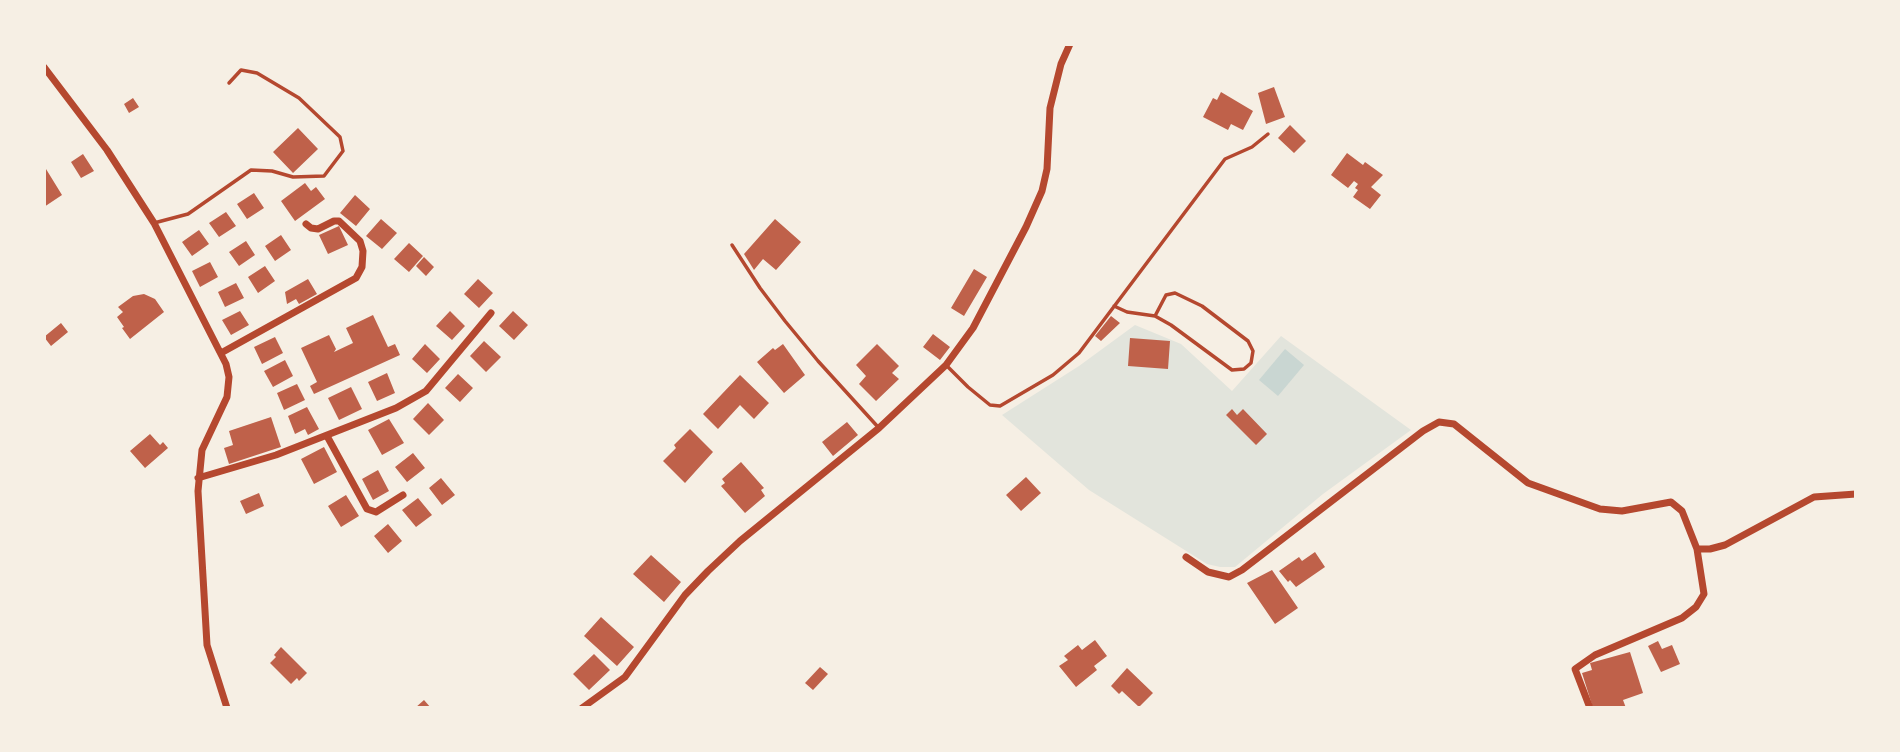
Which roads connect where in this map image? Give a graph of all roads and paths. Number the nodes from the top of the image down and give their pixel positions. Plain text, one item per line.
1 (1070, 44) edge
2 (44, 67) edge
3 (229, 83) dead end
4 (1268, 134) dead end
5 (154, 223) junction
6 (306, 224) dead end
7 (732, 245) dead end
8 (1114, 306) junction
9 (491, 313) dead end
10 (1155, 316) junction
11 (221, 354) junction
12 (946, 365) junction
13 (879, 428) junction
14 (327, 436) junction
15 (198, 478) junction
16 (1856, 494) edge
17 (403, 495) dead end
18 (1697, 549) junction
19 (1186, 557) dead end
20 (227, 708) edge
21 (582, 708) edge
22 (1590, 708) edge

1 - 12 street
2 - 5 street
3 - 5 lane
4 - 8 lane
5 - 11 street
6 - 11 street
7 - 13 lane
8 - 10 lane
8 - 12 lane
9 - 14 street
10 - 10 lane
11 - 15 street
12 - 13 street
13 - 21 street
14 - 15 street
14 - 17 street
15 - 20 street
16 - 18 street
18 - 19 street
18 - 22 street

